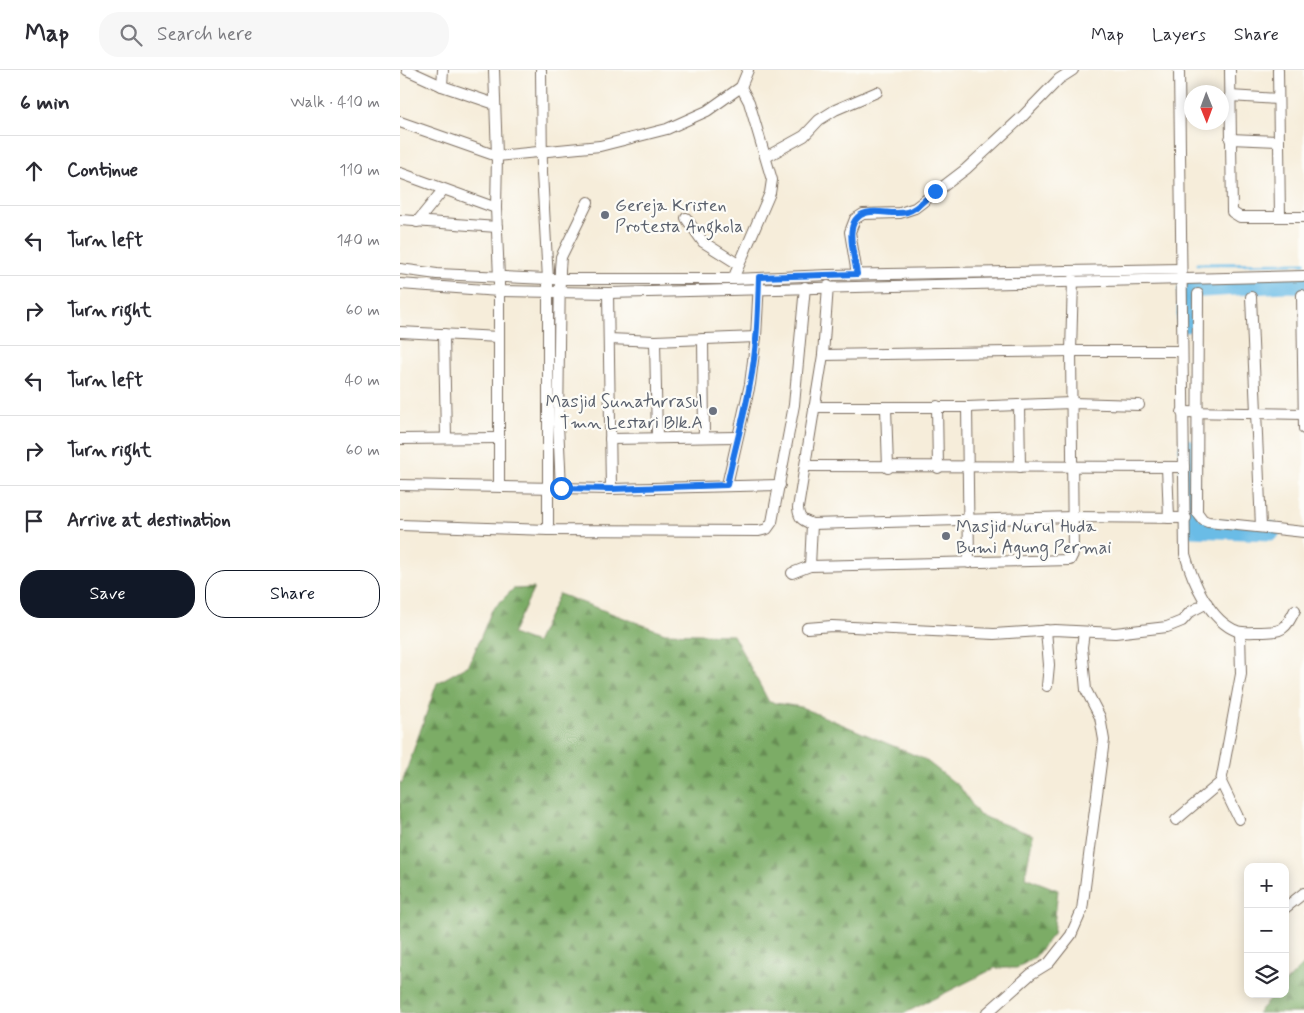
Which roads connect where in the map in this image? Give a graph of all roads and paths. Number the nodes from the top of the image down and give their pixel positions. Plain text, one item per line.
1 (407, 70) edge
2 (442, 70) edge
3 (494, 70) edge
4 (541, 70) edge
5 (748, 70) edge
6 (1073, 70) edge
7 (1179, 70) edge
8 (1230, 70) edge
9 (1278, 70) edge
10 (442, 86) junction
11 (741, 87) junction
12 (877, 92) dead end
13 (1230, 96) junction
14 (1278, 99) junction
15 (495, 104) junction
16 (400, 122) edge
17 (1230, 139) junction
18 (1279, 140) junction
19 (542, 151) junction
20 (498, 156) junction
21 (766, 157) junction
22 (400, 173) edge
23 (443, 190) junction
24 (588, 202) dead end
25 (496, 208) junction
26 (1280, 217) junction
27 (1304, 217) edge
28 (686, 218) dead end
29 (400, 220) edge
30 (417, 222) junction
31 (497, 227) junction
32 (738, 264) junction
33 (400, 269) edge
34 (1181, 269) junction
35 (857, 274) junction
36 (1304, 276) edge
37 (759, 277) junction
38 (499, 278) junction
39 (548, 279) junction
40 (560, 279) junction
41 (733, 279) junction
42 (1073, 280) junction
43 (1181, 280) junction
44 (400, 284) edge
45 (828, 286) junction
46 (805, 287) junction
47 (759, 288) junction
48 (560, 290) junction
49 (499, 291) junction
50 (547, 291) junction
51 (608, 293) junction
52 (1198, 294) dead end
53 (1302, 295) dead end
54 (1251, 297) dead end
55 (400, 332) edge
56 (444, 334) junction
57 (499, 337) junction
58 (756, 337) junction
59 (608, 339) junction
60 (703, 339) junction
61 (655, 341) junction
62 (1071, 351) junction
63 (1181, 351) junction
64 (823, 355) junction
65 (1072, 403) junction
66 (1019, 405) junction
67 (1139, 405) dead end
68 (937, 406) junction
69 (814, 407) junction
70 (886, 407) junction
71 (967, 407) junction
72 (1189, 413) junction
73 (1255, 413) junction
74 (1304, 414) edge
75 (1304, 429) edge
76 (657, 437) junction
77 (704, 437) junction
78 (736, 437) junction
79 (446, 438) junction
80 (497, 438) junction
81 (400, 439) edge
82 (610, 439) junction
83 (807, 466) junction
84 (1020, 467) junction
85 (1071, 467) junction
86 (1167, 467) junction
87 (1184, 467) junction
88 (888, 468) junction
89 (938, 468) junction
90 (968, 468) junction
91 (400, 485) edge
92 (727, 485) junction
93 (780, 485) junction
94 (499, 486) junction
95 (548, 488) junction
96 (561, 488) junction
97 (611, 489) junction
98 (1072, 518) junction
99 (1169, 518) junction
100 (1186, 518) junction
101 (968, 522) junction
102 (812, 524) junction
103 (400, 526) edge
104 (1261, 527) junction
105 (548, 530) junction
106 (1304, 532) edge
107 (969, 563) junction
108 (810, 566) junction
109 (792, 573) dead end
110 (1207, 603) junction
111 (1295, 610) dead end
112 (807, 628) dead end
113 (1046, 630) junction
114 (1084, 632) junction
115 (1240, 632) junction
116 (1047, 686) dead end
117 (1221, 782) junction
118 (1239, 819) dead end
119 (1176, 820) dead end
120 (1304, 893) edge
121 (1289, 905) edge
122 (987, 1012) edge
123 (975, 1013) edge

1 - 10 street
2 - 10 street
3 - 15 street
4 - 19 street
5 - 11 street
6 - 35 street
7 - 34 street
8 - 13 street
9 - 14 street
10 - 15 street
11 - 19 street
11 - 21 street
12 - 21 street
13 - 14 street
13 - 17 street
14 - 18 street
15 - 20 street
16 - 20 street
17 - 18 street
17 - 26 street
18 - 26 street
19 - 20 street
19 - 39 street
20 - 25 street
21 - 32 street
22 - 23 street
23 - 25 street
23 - 30 street
24 - 40 street
25 - 31 street
26 - 27 street
28 - 32 street
29 - 30 street
30 - 31 street
31 - 38 street
32 - 41 street
33 - 38 street
34 - 35 street
34 - 43 street
35 - 37 street
36 - 43 street
37 - 41 street
37 - 47 street
38 - 39 street
38 - 49 street
39 - 40 street
39 - 50 street
40 - 41 street
40 - 48 street
42 - 43 street
42 - 45 street
42 - 62 street
43 - 63 street
44 - 49 street
45 - 46 street
45 - 64 street
46 - 47 street
46 - 93 street
47 - 51 street
47 - 58 street
48 - 50 street
48 - 51 street
48 - 96 street
49 - 50 street
49 - 57 street
50 - 95 street
51 - 59 street
52 - 72 street
53 - 74 street
54 - 73 street
55 - 56 street
56 - 57 street
56 - 79 street
57 - 80 street
58 - 60 street
58 - 78 street
59 - 61 street
59 - 82 street
60 - 61 street
60 - 77 street
61 - 76 street
62 - 63 street
62 - 64 street
62 - 65 street
63 - 72 street
64 - 69 street
65 - 66 street
65 - 67 street
65 - 85 street
66 - 71 street
66 - 84 street
68 - 70 street
68 - 71 street
68 - 89 street
69 - 70 street
69 - 83 street
70 - 88 street
71 - 90 street
72 - 73 street
72 - 87 street
72 - 104 street
73 - 74 street
73 - 104 street
74 - 75 street
76 - 77 street
76 - 82 street
77 - 78 street
78 - 92 street
79 - 80 street
79 - 81 street
80 - 94 street
82 - 97 street
83 - 88 street
83 - 102 street
84 - 85 street
84 - 90 street
85 - 86 street
85 - 98 street
86 - 87 street
86 - 99 street
87 - 100 street
88 - 89 street
89 - 90 street
90 - 101 street
91 - 94 street
92 - 93 street
92 - 97 street
93 - 105 street
94 - 95 street
95 - 96 street
95 - 105 street
96 - 97 street
98 - 99 street
98 - 101 street
98 - 107 street
99 - 100 street
100 - 110 street
101 - 102 street
101 - 107 street
102 - 108 street
103 - 105 street
104 - 106 street
107 - 108 street
108 - 109 street
110 - 114 street
110 - 115 street
111 - 115 street
112 - 113 street
113 - 114 street
113 - 116 street
114 - 122 street
115 - 117 street
117 - 118 street
117 - 119 street
120 - 121 street
122 - 123 street

